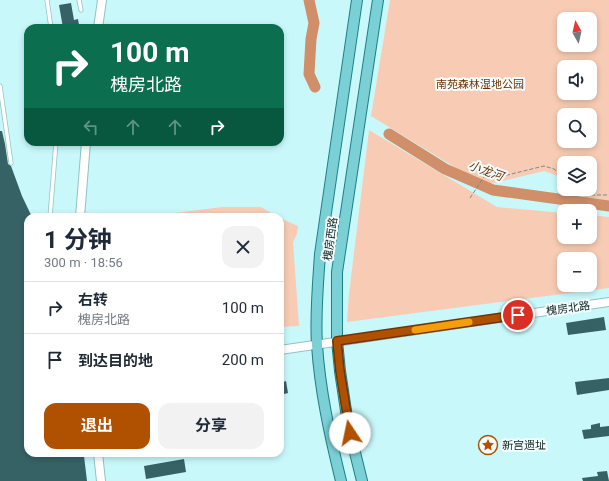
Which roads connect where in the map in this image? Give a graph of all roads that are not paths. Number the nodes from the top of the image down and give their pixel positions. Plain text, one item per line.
1 (47, 0) edge
2 (79, 0) edge
3 (102, 0) edge
4 (357, 0) edge
5 (378, 0) edge
6 (81, 10) dead end
7 (50, 24) edge
8 (99, 24) edge
9 (0, 86) edge
10 (56, 146) edge
11 (86, 146) edge
12 (11, 163) dead end
13 (50, 213) edge
14 (80, 213) edge
15 (609, 302) edge
16 (337, 341) junction
17 (317, 344) junction
18 (284, 349) edge
19 (98, 457) edge
20 (101, 481) edge
21 (341, 481) edge
22 (362, 481) edge

1 - 7 lane
2 - 6 lane
3 - 8 street
4 - 17 main road, 槐房西路
5 - 16 main road, 槐房西路
9 - 12 lane
10 - 13 lane
11 - 14 street
15 - 16 street, 槐房北路
16 - 17 street, 槐房北路
16 - 22 main road, 槐房西路
17 - 18 street, 槐房北路
17 - 21 main road, 槐房西路
19 - 20 street

